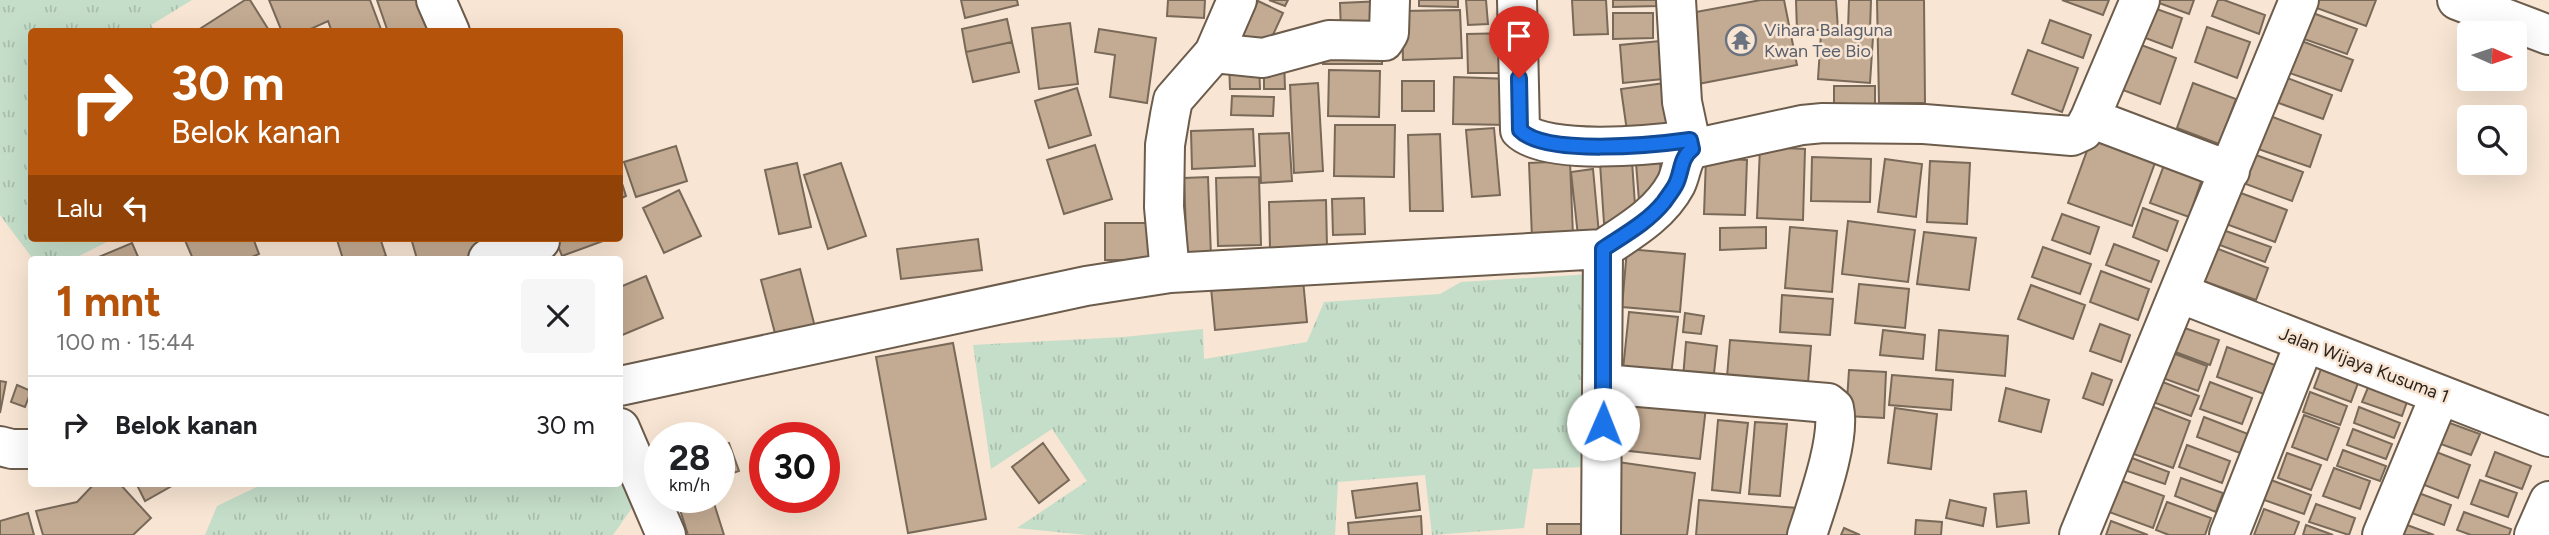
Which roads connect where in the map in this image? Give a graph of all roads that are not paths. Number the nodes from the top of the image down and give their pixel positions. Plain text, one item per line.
1 (436, 0) edge
2 (1237, 0) edge
3 (1390, 0) edge
4 (1517, 0) edge
5 (1676, 0) edge
6 (2140, 0) edge
7 (2299, 0) edge
8 (2457, 0) edge
9 (448, 28) edge
10 (2549, 35) edge
11 (1214, 53) junction
12 (2090, 118) junction
13 (1691, 145) junction
14 (2230, 171) junction
15 (542, 246) edge
16 (1603, 249) junction
17 (500, 256) edge
18 (1170, 273) junction
19 (2179, 293) junction
20 (2305, 342) junction
21 (1604, 384) junction
22 (623, 385) edge
23 (2440, 395) junction
24 (623, 435) edge
25 (2549, 437) edge
26 (0, 446) edge
27 (28, 449) edge
28 (2549, 501) edge
29 (666, 535) edge
30 (1601, 535) edge
31 (1807, 535) edge
32 (2079, 535) edge
33 (2229, 535) edge
34 (2382, 535) edge
35 (2535, 535) edge

1 - 9 street
2 - 11 street
3 - 11 street
4 - 13 street
5 - 13 street
6 - 12 street
7 - 14 street
8 - 10 street
11 - 18 street
12 - 13 street
12 - 14 street
13 - 16 street
14 - 19 street
15 - 17 street
16 - 18 street
16 - 21 street
18 - 22 street
19 - 20 street, Jalan Wijaya Kusuma 1
19 - 32 street
20 - 23 street, Jalan Wijaya Kusuma 1
20 - 33 street
21 - 30 street
21 - 31 street
23 - 25 street, Jalan Wijaya Kusuma 1
23 - 34 street
24 - 29 street
26 - 27 street
28 - 35 street

